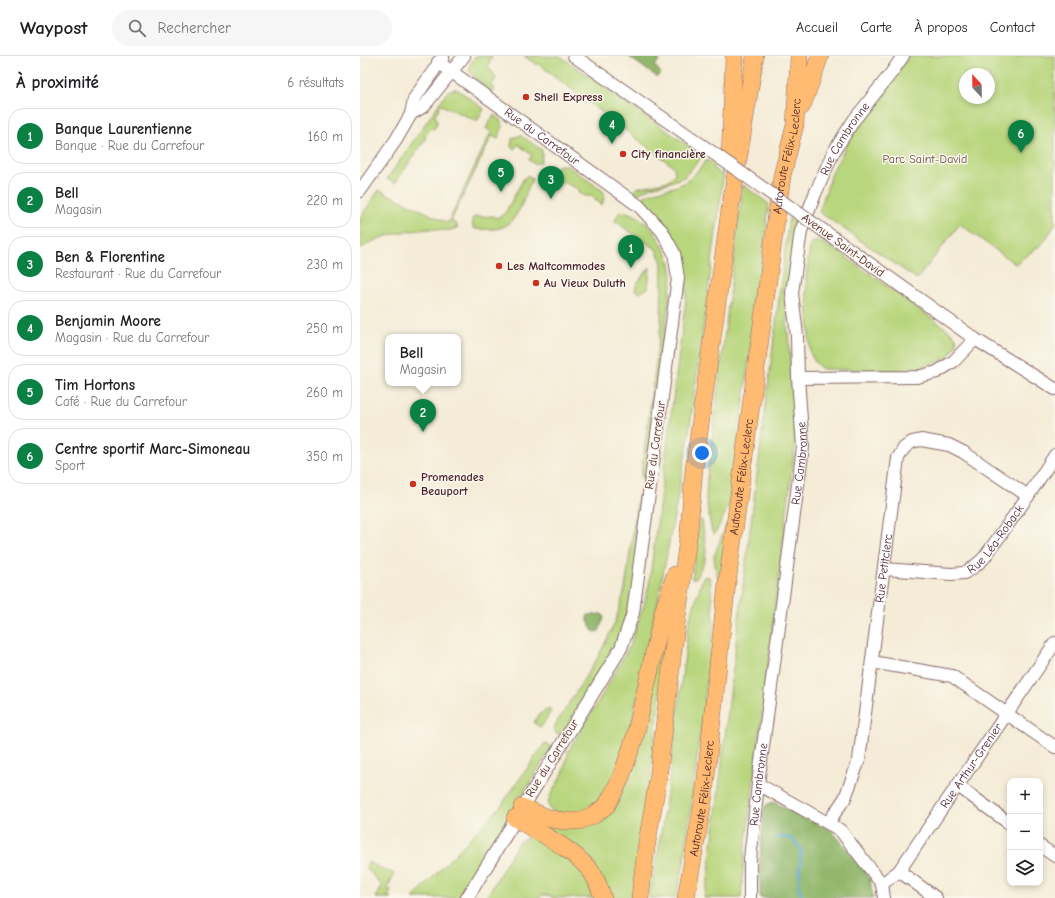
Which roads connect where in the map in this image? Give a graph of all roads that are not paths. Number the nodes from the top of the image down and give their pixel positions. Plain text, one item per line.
1 (464, 56) edge
2 (574, 56) edge
3 (734, 56) edge
4 (756, 56) edge
5 (799, 56) edge
6 (820, 56) edge
7 (903, 56) edge
8 (441, 59) edge
9 (452, 72) junction
10 (411, 114) junction
11 (795, 125) junction
12 (360, 191) edge
13 (730, 216) junction
14 (975, 340) junction
15 (798, 378) junction
16 (1055, 389) edge
17 (1055, 455) edge
18 (1028, 496) junction
19 (689, 531) junction
20 (884, 569) junction
21 (1055, 643) edge
22 (872, 662) junction
23 (1007, 713) junction
24 (1055, 748) edge
25 (758, 784) junction
26 (958, 786) junction
27 (518, 813) junction
28 (1007, 822) edge
29 (828, 823) junction
30 (1043, 848) edge
31 (1055, 856) edge
32 (898, 871) junction
33 (882, 884) junction
34 (467, 898) edge
35 (603, 898) edge
36 (640, 898) edge
37 (686, 898) edge
38 (750, 898) edge
39 (884, 898) edge
40 (936, 898) edge

1 - 9 street
2 - 14 street, Avenue Saint-David, bridge
3 - 13 highway
4 - 13 highway
5 - 11 highway, Autoroute Félix-Leclerc
6 - 11 highway
7 - 15 street, Rue Cambronne
8 - 9 street, Rue du Carrefour
8 - 10 street
9 - 10 street
9 - 27 street, Rue du Carrefour
10 - 12 street
11 - 37 highway, Autoroute Félix-Leclerc
13 - 19 highway
14 - 15 street
14 - 16 street, Avenue Saint-David
15 - 25 street, Rue Cambronne
17 - 18 street, Rue Léa-Roback
18 - 20 street, Rue Léa-Roback
18 - 20 street, Rue Petitclerc
19 - 27 highway
19 - 36 highway
20 - 22 street, Rue Petitclerc
21 - 23 street, Rue Arthur-Grenier
22 - 23 street
22 - 29 street, Rue Petitclerc
23 - 24 street
23 - 26 street, Rue Arthur-Grenier
25 - 29 street
25 - 38 street, Rue Cambronne
26 - 28 street
26 - 32 street, Rue Arthur-Grenier
27 - 34 street, Rue du Carrefour
27 - 35 highway
29 - 33 street
30 - 31 street
32 - 33 street, Rue Arthur-Grenier
32 - 40 street
33 - 39 street

